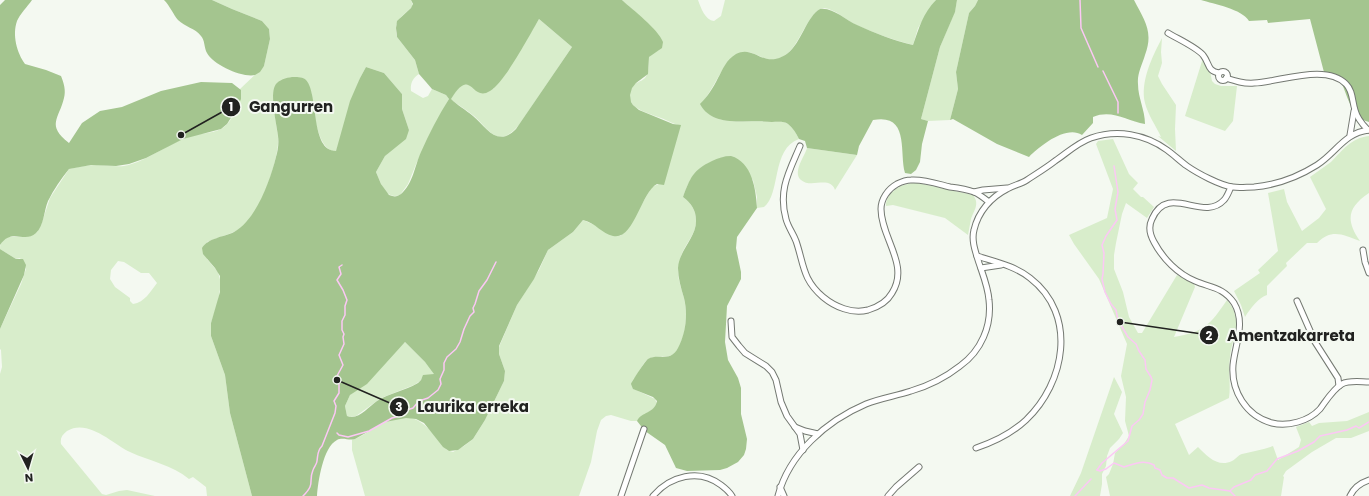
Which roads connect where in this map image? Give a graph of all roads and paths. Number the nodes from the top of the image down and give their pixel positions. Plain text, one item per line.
1 (1168, 33) dead end
2 (1355, 110) junction
3 (1368, 130) edge
4 (1350, 136) junction
5 (800, 146) dead end
6 (1231, 187) junction
7 (1008, 188) junction
8 (974, 192) junction
9 (989, 202) junction
10 (1363, 250) dead end
11 (977, 256) junction
12 (1005, 265) junction
13 (981, 268) junction
14 (1369, 273) edge
15 (1297, 301) dead end
16 (731, 322) dead end
17 (1334, 372) junction
18 (1352, 382) junction
19 (1369, 382) edge
20 (1339, 386) junction
21 (644, 430) dead end
22 (802, 433) junction
23 (818, 434) junction
24 (810, 441) junction
25 (976, 448) dead end
26 (803, 450) junction
27 (919, 468) dead end
28 (1369, 480) edge
29 (780, 487) junction
30 (621, 496) edge
31 (653, 496) edge
32 (732, 496) edge
33 (778, 496) edge
34 (784, 496) edge
35 (888, 496) edge
36 (1350, 496) edge

1 - 2 street
2 - 3 street
2 - 4 street
3 - 4 street
4 - 6 street
5 - 8 street
6 - 7 street
6 - 20 street
7 - 8 street
7 - 9 street
8 - 9 street
9 - 11 street
10 - 14 street
11 - 12 street
11 - 13 street
12 - 13 street
12 - 25 street
13 - 23 street
15 - 17 street
16 - 22 street
17 - 18 street
17 - 20 street
18 - 19 street
18 - 20 street
21 - 30 street
22 - 23 street
22 - 24 street
22 - 26 street
23 - 24 street
24 - 26 street
26 - 29 street
27 - 35 street
28 - 36 street
29 - 33 street
29 - 34 street
31 - 32 street

